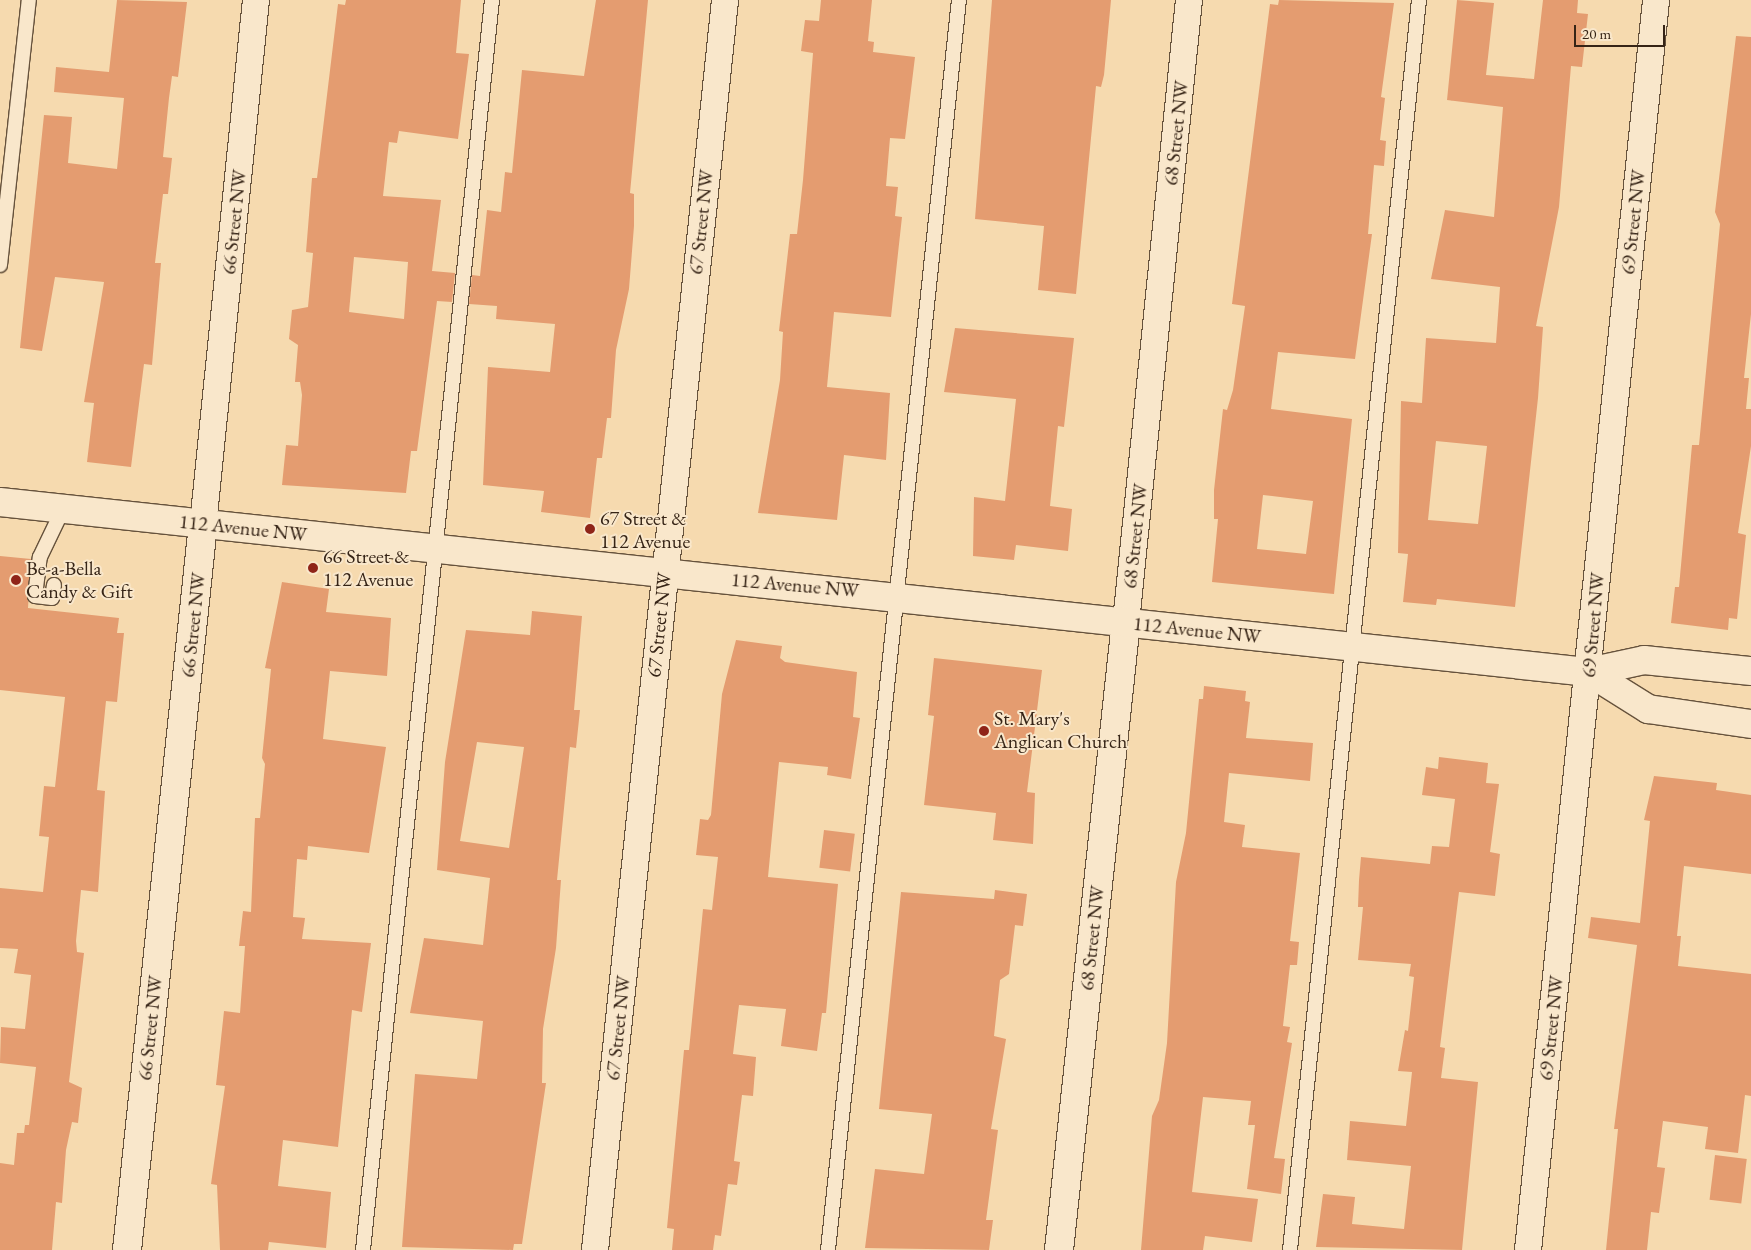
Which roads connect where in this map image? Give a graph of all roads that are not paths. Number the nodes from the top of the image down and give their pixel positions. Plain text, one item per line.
1 (29, 0) edge
2 (256, 0) edge
3 (492, 0) edge
4 (725, 0) edge
5 (959, 0) edge
6 (1189, 0) edge
7 (1419, 0) edge
8 (1656, 0) edge
9 (0, 265) edge
10 (0, 502) edge
11 (63, 509) junction
12 (203, 525) junction
13 (437, 548) junction
14 (664, 573) junction
15 (54, 585) dead end
16 (898, 595) junction
17 (1126, 622) junction
18 (1355, 647) junction
19 (1751, 671) edge
20 (1589, 672) junction
21 (1751, 724) edge
22 (126, 1250) edge
23 (363, 1250) edge
24 (595, 1250) edge
25 (828, 1250) edge
26 (1060, 1250) edge
27 (1290, 1250) edge
28 (1528, 1250) edge

1 - 9 lane
2 - 12 street, 66 Street NW
3 - 13 lane
4 - 14 street, 67 Street NW
5 - 16 lane
6 - 17 street, 68 Street NW
7 - 18 lane
8 - 20 street, 69 Street NW
10 - 11 main road, 112 Avenue NW
11 - 12 main road, 112 Avenue NW
11 - 15 lane
12 - 13 main road, 112 Avenue NW
12 - 22 main road, 66 Street NW
13 - 14 main road, 112 Avenue NW
13 - 23 lane
14 - 16 main road, 112 Avenue NW
14 - 24 street, 67 Street NW
16 - 17 main road, 112 Avenue NW
16 - 25 lane
17 - 18 main road, 112 Avenue NW
17 - 26 main road, 68 Street NW
18 - 20 main road, 112 Avenue NW
18 - 27 lane
19 - 20 main road, 112 Avenue NW
20 - 21 main road, 112 Avenue NW
20 - 28 street, 69 Street NW

